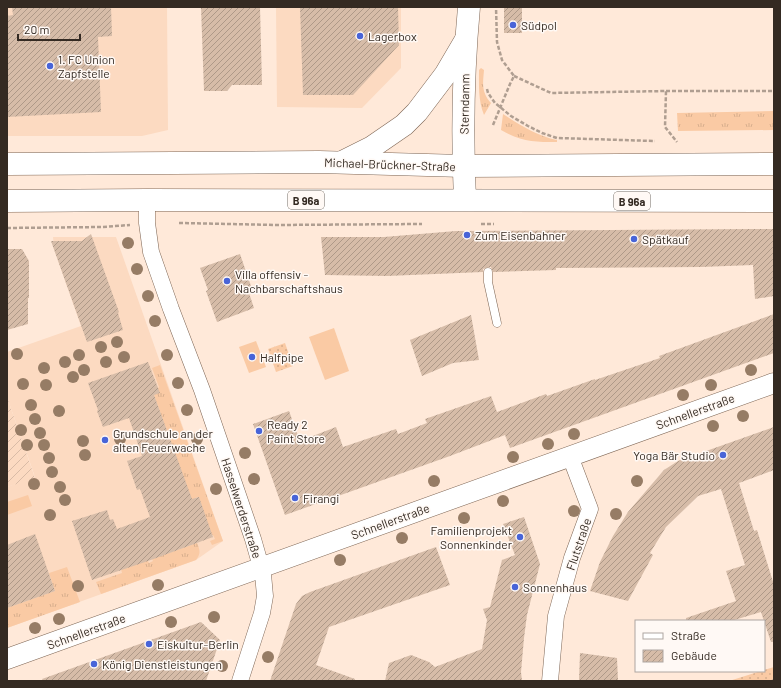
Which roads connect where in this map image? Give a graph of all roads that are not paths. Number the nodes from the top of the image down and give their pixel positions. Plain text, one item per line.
1 (469, 7) edge
2 (466, 40) junction
3 (342, 162) junction
4 (7, 164) edge
5 (774, 164) edge
6 (463, 166) junction
7 (147, 200) junction
8 (465, 200) junction
9 (7, 201) edge
10 (774, 201) edge
11 (488, 272) dead end
12 (497, 322) dead end
13 (774, 383) edge
14 (570, 456) junction
15 (261, 567) junction
16 (7, 659) edge
17 (240, 681) edge
18 (550, 681) edge

1 - 2 main road, Sterndamm
2 - 3 main road
2 - 6 main road, Sterndamm
3 - 4 main road, Michael-Brückner-Straße
3 - 6 main road, Michael-Brückner-Straße
5 - 6 main road, Michael-Brückner-Straße
6 - 8 main road, Sterndamm
7 - 8 main road, B 96a
7 - 9 main road, B 96a
7 - 15 street, Hasselwerderstraße
8 - 10 main road, B 96a
11 - 12 lane
13 - 14 street, Schnellerstraße
14 - 15 street, Schnellerstraße
14 - 18 street, Flutstraße
15 - 16 street, Schnellerstraße
15 - 17 street, Hasselwerderstraße

